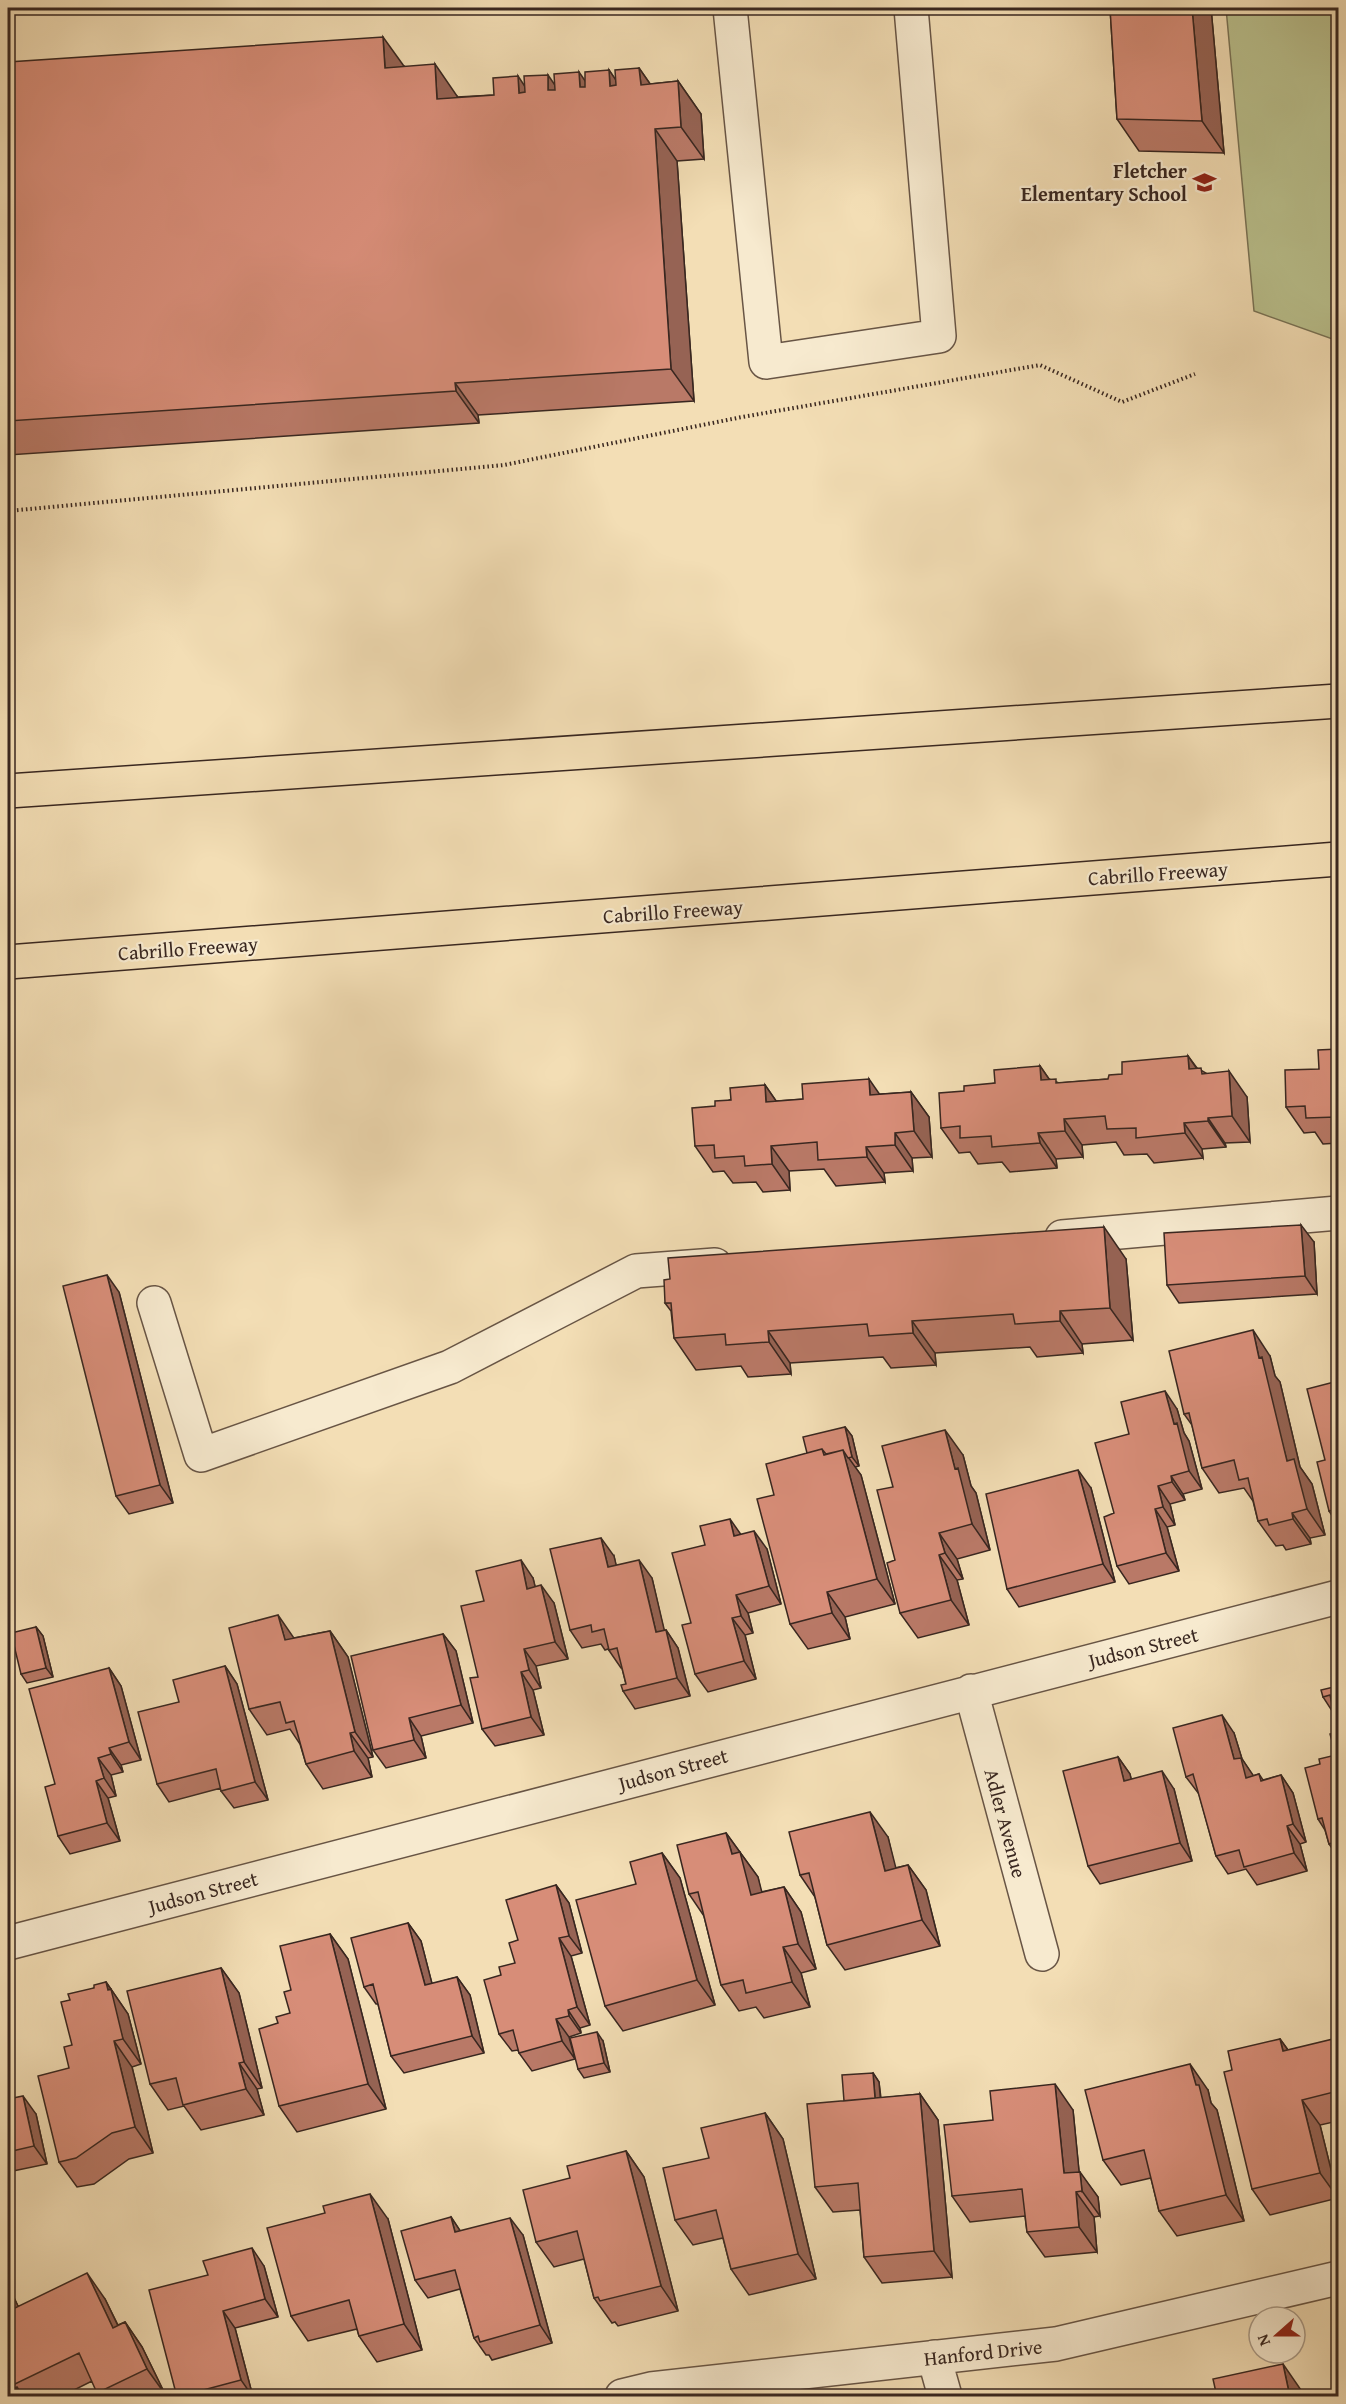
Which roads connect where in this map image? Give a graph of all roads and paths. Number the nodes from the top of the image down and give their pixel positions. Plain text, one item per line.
1 (730, 8) edge
2 (911, 8) edge
3 (1194, 374) dead end
4 (8, 511) edge
5 (1338, 701) edge
6 (8, 790) edge
7 (1338, 859) edge
8 (8, 962) edge
9 (1338, 1213) edge
10 (1028, 1240) edge
11 (744, 1263) edge
12 (154, 1304) dead end
13 (1338, 1597) edge
14 (971, 1691) junction
15 (8, 1943) edge
16 (1042, 1954) dead end
17 (1338, 2278) edge
18 (934, 2357) junction
19 (622, 2397) edge
20 (945, 2397) edge

1 - 2 street
3 - 4 path
5 - 6 highway
7 - 8 highway, Cabrillo Freeway
9 - 10 street
11 - 12 street
13 - 14 street, Judson Street
14 - 15 street, Judson Street
14 - 16 street, Adler Avenue
17 - 18 street, Hanford Drive
18 - 19 street, Hanford Drive
18 - 20 street

